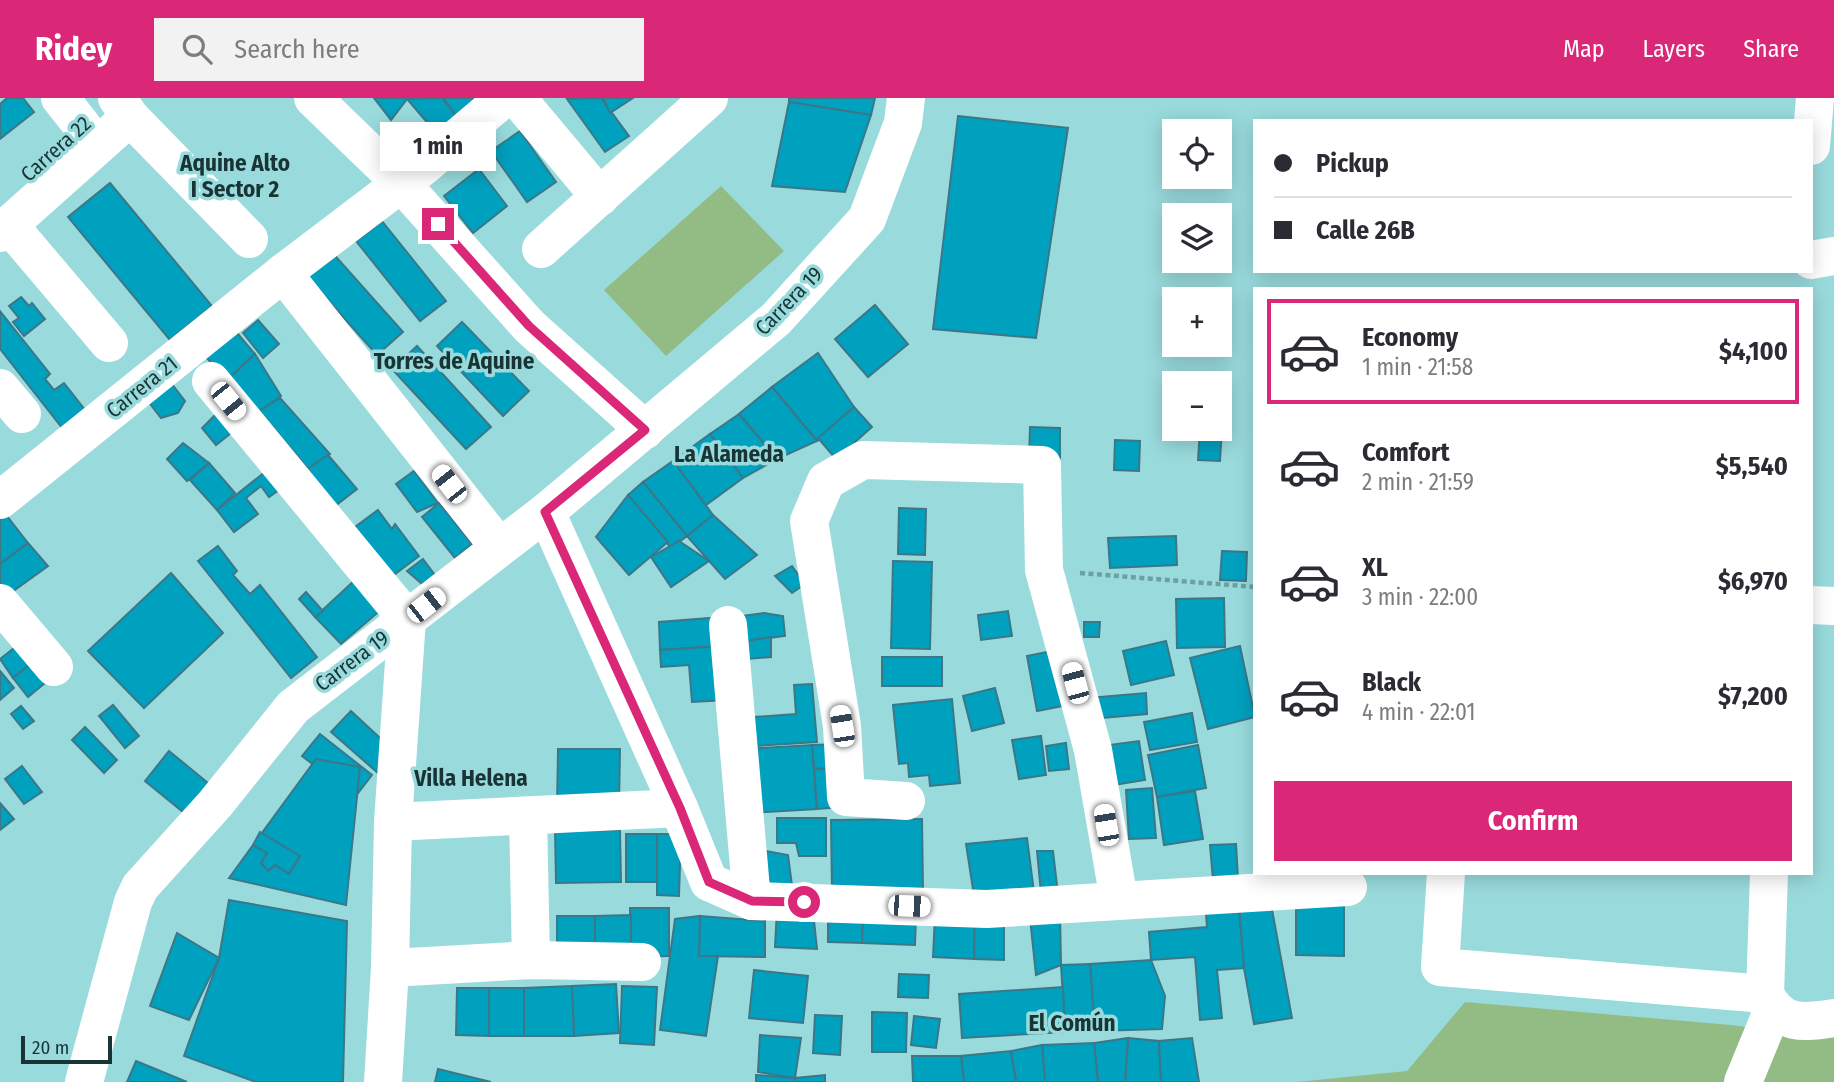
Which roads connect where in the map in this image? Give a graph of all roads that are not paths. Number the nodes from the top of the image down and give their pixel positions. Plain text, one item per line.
1 (313, 98) edge
2 (504, 98) edge
3 (517, 98) edge
4 (709, 98) edge
5 (906, 98) edge
6 (1815, 98) edge
7 (119, 104) edge
8 (72, 112) edge
9 (1813, 122) edge
10 (401, 183) junction
11 (600, 197) junction
12 (3, 219) edge
13 (249, 239) dead end
14 (541, 249) dead end
15 (1834, 256) edge
16 (1813, 260) edge
17 (283, 274) junction
18 (109, 342) dead end
19 (211, 381) dead end
20 (645, 430) junction
21 (0, 500) edge
22 (545, 512) junction
23 (499, 547) junction
24 (0, 603) edge
25 (1813, 606) edge
26 (1834, 606) edge
27 (407, 619) junction
28 (728, 625) dead end
29 (54, 667) dead end
30 (906, 801) dead end
31 (680, 808) junction
32 (528, 816) junction
33 (393, 822) junction
34 (1446, 875) edge
35 (1769, 875) edge
36 (1348, 887) dead end
37 (1119, 900) junction
38 (752, 901) junction
39 (531, 960) junction
40 (642, 962) dead end
41 (390, 968) junction
42 (1769, 1002) junction
43 (1834, 1018) edge
44 (84, 1082) edge
45 (383, 1082) edge
46 (1743, 1082) edge

1 - 10 street
2 - 10 street, Carrera 21
3 - 11 street
4 - 11 street
5 - 20 street, Carrera 19
6 - 9 street
7 - 8 street, Carrera 22
7 - 12 street
7 - 13 street
8 - 12 street, Carrera 22
10 - 17 street, Carrera 21
10 - 20 street
11 - 14 street
12 - 18 street
15 - 16 street
17 - 21 street, Carrera 21
17 - 23 street
19 - 27 street
20 - 22 street, Carrera 19
22 - 23 street, Carrera 19
22 - 31 street
23 - 27 street, Carrera 19
24 - 29 street
25 - 26 street
27 - 33 street
27 - 44 street, Carrera 19
28 - 38 street
30 - 37 street
31 - 32 street
31 - 38 street
32 - 33 street
32 - 39 street
33 - 41 street
34 - 42 street
35 - 42 street
36 - 37 street
37 - 38 street
39 - 40 street
39 - 41 street
41 - 45 street
42 - 43 street
42 - 46 street

